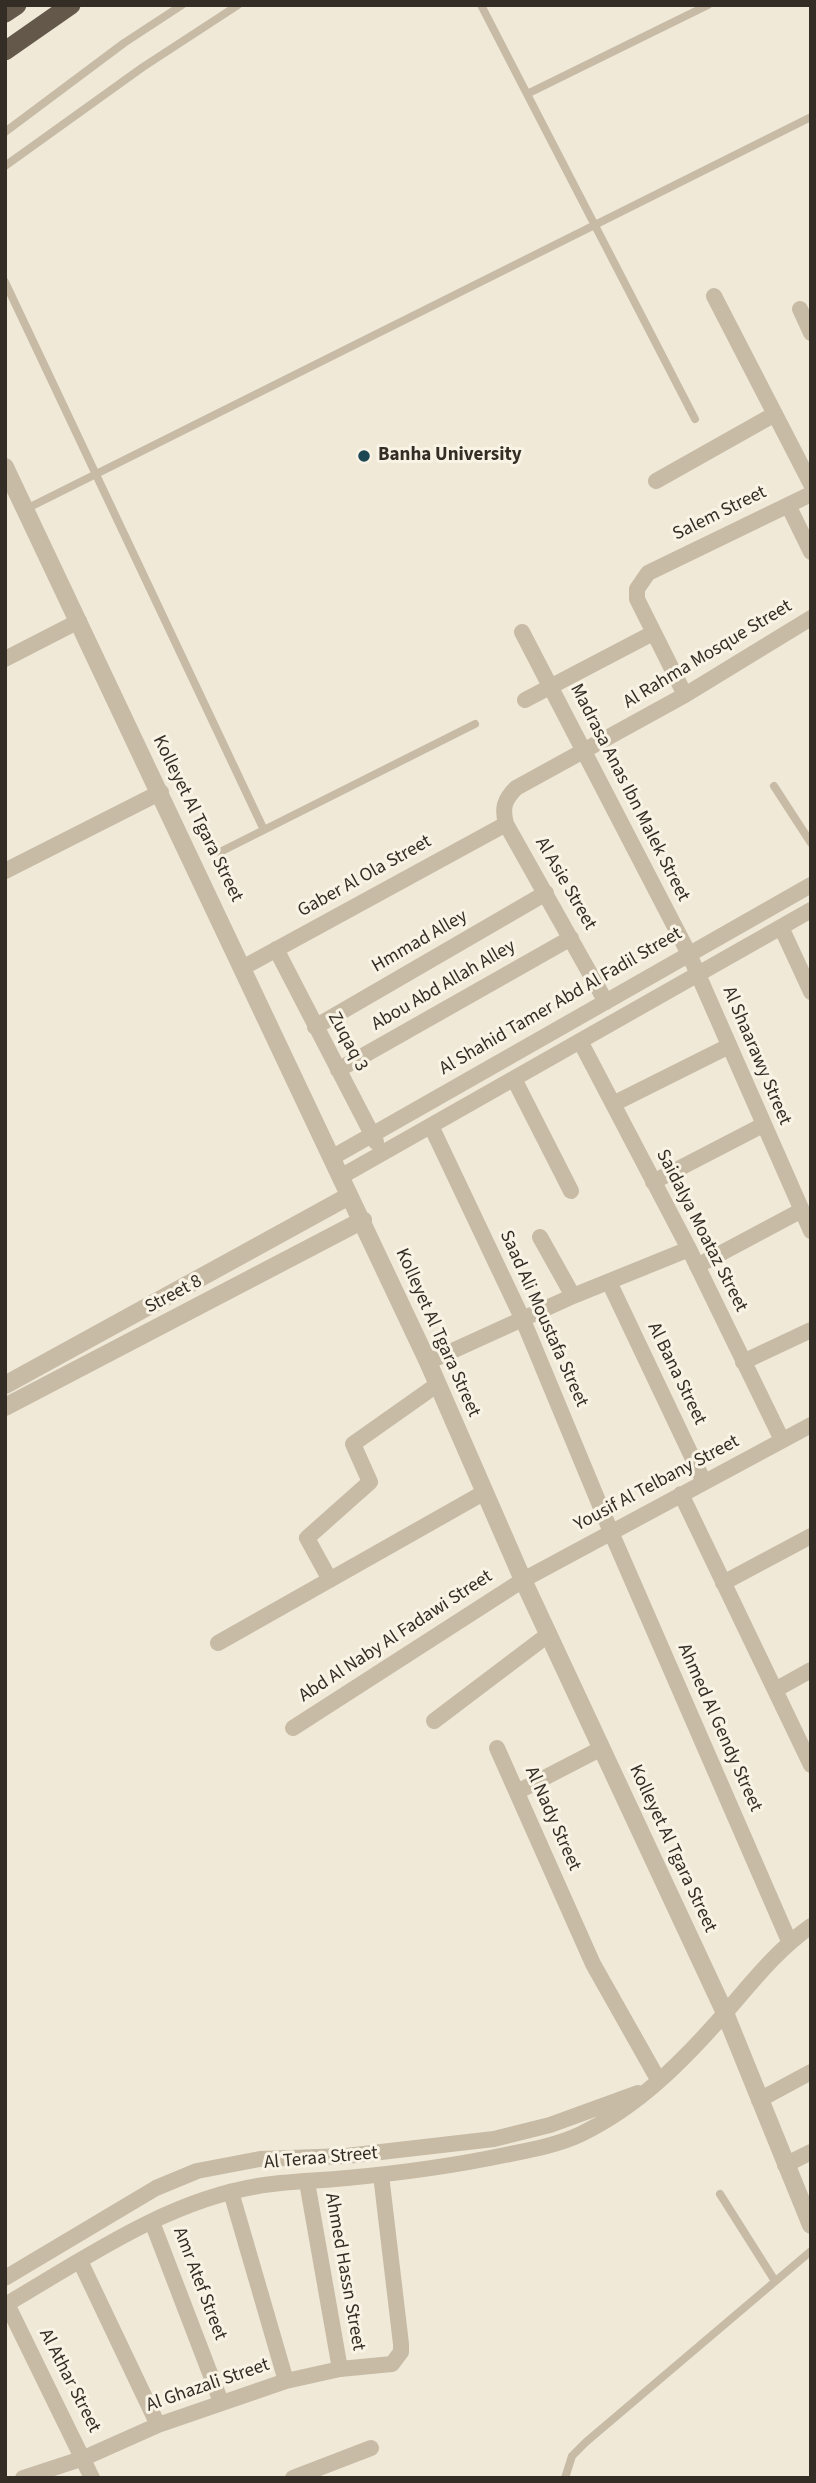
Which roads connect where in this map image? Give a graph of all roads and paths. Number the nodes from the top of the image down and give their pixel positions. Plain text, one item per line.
1 (17, 5) edge
2 (71, 5) edge
3 (181, 5) edge
4 (238, 5) edge
5 (481, 5) edge
6 (708, 5) edge
7 (5, 13) edge
8 (5, 51) edge
9 (527, 94) junction
10 (811, 117) edge
11 (5, 132) edge
12 (5, 166) edge
13 (594, 223) junction
14 (5, 282) edge
15 (714, 296) dead end
16 (800, 309) dead end
17 (811, 333) edge
18 (775, 414) junction
19 (695, 419) dead end
20 (5, 467) edge
21 (97, 472) junction
22 (656, 481) dead end
23 (811, 484) edge
24 (811, 494) edge
25 (788, 505) junction
26 (26, 509) junction
27 (811, 552) edge
28 (811, 618) edge
29 (79, 621) junction
30 (522, 632) dead end
31 (653, 632) junction
32 (5, 659) edge
33 (551, 687) junction
34 (685, 695) junction
35 (524, 699) dead end
36 (475, 724) dead end
37 (584, 750) junction
38 (774, 786) dead end
39 (161, 792) junction
40 (506, 824) junction
41 (264, 830) junction
42 (811, 842) edge
43 (220, 852) dead end
44 (5, 871) edge
45 (811, 885) edge
46 (546, 892) junction
47 (811, 910) edge
48 (781, 927) junction
49 (571, 938) junction
50 (276, 949) junction
51 (689, 954) junction
52 (244, 967) junction
53 (698, 974) junction
54 (811, 992) edge
55 (606, 1002) junction
56 (316, 1027) junction
57 (580, 1041) junction
58 (729, 1046) junction
59 (338, 1070) junction
60 (514, 1079) junction
61 (613, 1104) junction
62 (763, 1125) junction
63 (431, 1126) junction
64 (372, 1134) junction
65 (382, 1154) junction
66 (333, 1157) junction
67 (342, 1176) junction
68 (653, 1182) junction
69 (571, 1191) dead end
70 (349, 1196) junction
71 (802, 1210) junction
72 (363, 1220) junction
73 (811, 1231) edge
74 (540, 1237) dead end
75 (688, 1249) junction
76 (697, 1266) junction
77 (610, 1284) junction
78 (573, 1296) junction
79 (523, 1320) junction
80 (811, 1330) edge
81 (428, 1362) junction
82 (743, 1362) junction
83 (438, 1384) junction
84 (5, 1385) edge
85 (5, 1407) edge
86 (811, 1424) edge
87 (782, 1440) junction
88 (704, 1482) junction
89 (485, 1492) junction
90 (681, 1494) junction
91 (611, 1532) junction
92 (811, 1536) edge
93 (330, 1580) junction
94 (523, 1580) junction
95 (723, 1583) junction
96 (549, 1634) junction
97 (218, 1643) dead end
98 (811, 1670) edge
99 (775, 1690) junction
100 (434, 1721) dead end
101 (293, 1728) dead end
102 (497, 1748) dead end
103 (602, 1748) junction
104 (811, 1765) edge
105 (517, 1792) junction
106 (811, 1926) edge
107 (789, 1941) junction
108 (725, 2013) junction
109 (811, 2072) edge
110 (655, 2085) junction
111 (759, 2100) junction
112 (811, 2152) edge
113 (785, 2165) junction
114 (381, 2175) junction
115 (307, 2182) junction
116 (230, 2193) junction
117 (720, 2194) dead end
118 (152, 2221) junction
119 (811, 2225) edge
120 (811, 2251) edge
121 (80, 2261) junction
122 (5, 2278) edge
123 (775, 2281) junction
124 (6, 2304) edge
125 (340, 2369) junction
126 (286, 2381) junction
127 (221, 2402) junction
128 (158, 2425) junction
129 (371, 2448) dead end
130 (84, 2458) junction
131 (23, 2478) edge
132 (92, 2478) edge
133 (293, 2478) edge
134 (565, 2478) edge

1 - 7 highway
2 - 8 highway
3 - 11 lane
4 - 12 lane
5 - 9 lane
6 - 9 lane
9 - 13 lane
10 - 13 lane
13 - 19 lane
13 - 21 lane
14 - 21 lane
15 - 18 street
16 - 17 street
18 - 22 street
18 - 23 street
20 - 26 street, Kolleyet Al Tgara Street
21 - 26 lane
21 - 41 lane
24 - 25 street, Salem Street
25 - 27 street
25 - 31 street, Salem Street
26 - 29 street, Kolleyet Al Tgara Street
28 - 34 street, Al Rahma Mosque Street
29 - 32 street
29 - 39 street, Kolleyet Al Tgara Street
30 - 33 street, Madrasa Anas Ibn Malek Street
31 - 33 street
31 - 34 street
33 - 35 street
33 - 37 street, Madrasa Anas Ibn Malek Street
34 - 37 street, Al Rahma Mosque Street
36 - 41 lane
37 - 40 street, Al Rahma Mosque Street
37 - 51 street, Madrasa Anas Ibn Malek Street
38 - 42 lane
39 - 44 street
39 - 52 street, Kolleyet Al Tgara Street
40 - 46 street, Al Asie Street
40 - 50 street, Gaber Al Ola Street
41 - 43 lane
45 - 51 street, Al Shahid Tamer Abd Al Fadil Street
46 - 49 street, Al Asie Street
46 - 56 street, Hmmad Alley
47 - 48 street
48 - 53 street
48 - 54 street
49 - 55 street, Al Asie Street
49 - 59 street, Abou Abd Allah Alley
50 - 52 street, Gaber Al Ola Street
50 - 56 street, Zuqaq 3
51 - 53 street, Madrasa Anas Ibn Malek Street
51 - 55 street, Al Shahid Tamer Abd Al Fadil Street
52 - 66 street, Kolleyet Al Tgara Street
53 - 57 street
53 - 58 street, Al Shaarawy Street
55 - 64 street, Al Shahid Tamer Abd Al Fadil Street
56 - 59 street, Zuqaq 3
57 - 60 street
57 - 61 street, Saidalya Moataz Street
58 - 61 street
58 - 62 street, Al Shaarawy Street
59 - 64 street, Zuqaq 3
60 - 63 street
60 - 69 street
61 - 68 street, Saidalya Moataz Street
62 - 68 street
62 - 71 street, Al Shaarawy Street
63 - 65 street
63 - 79 street, Saad Ali Moustafa Street
64 - 65 street, Zuqaq 3
64 - 66 street, Al Shahid Tamer Abd Al Fadil Street
65 - 67 street
66 - 67 street, Kolleyet Al Tgara Street
67 - 70 street, Kolleyet Al Tgara Street
68 - 75 street, Saidalya Moataz Street
70 - 72 street, Kolleyet Al Tgara Street
70 - 84 street, Street 8
71 - 73 street, Al Shaarawy Street
71 - 76 street
72 - 81 street, Kolleyet Al Tgara Street
72 - 85 street, Street 8
74 - 78 street
75 - 76 street, Saidalya Moataz Street
75 - 77 street
76 - 82 street, Saidalya Moataz Street
77 - 78 street
77 - 88 street, Al Bana Street
78 - 79 street
79 - 81 street
79 - 91 street, Saad Ali Moustafa Street
80 - 82 street
81 - 83 street, Kolleyet Al Tgara Street
82 - 87 street, Saidalya Moataz Street
83 - 89 street, Kolleyet Al Tgara Street
83 - 93 street
86 - 87 street, Yousif Al Telbany Street
87 - 88 street, Yousif Al Telbany Street
88 - 90 street, Yousif Al Telbany Street
89 - 93 street
89 - 94 street, Kolleyet Al Tgara Street
90 - 91 street, Yousif Al Telbany Street
90 - 95 street
91 - 94 street, Yousif Al Telbany Street
91 - 107 street, Ahmed Al Gendy Street
92 - 95 street
93 - 97 street
94 - 96 street, Kolleyet Al Tgara Street
94 - 101 street, Abd Al Naby Al Fadawi Street
95 - 99 street
96 - 100 street
96 - 103 street, Kolleyet Al Tgara Street
98 - 99 street
99 - 104 street
102 - 105 street, Al Nady Street
103 - 105 street
103 - 108 street, Kolleyet Al Tgara Street
105 - 110 street, Al Nady Street
106 - 107 street, Al Teraa Street
107 - 108 street, Al Teraa Street
108 - 110 street, Al Teraa Street
108 - 111 street, Kolleyet Al Tgara Street
109 - 111 street
110 - 114 street, Al Teraa Street
110 - 122 street, Al Teraa Street
111 - 113 street, Kolleyet Al Tgara Street
112 - 113 street
113 - 119 street, Kolleyet Al Tgara Street
114 - 115 street, Al Teraa Street
114 - 125 street, Al Ghazali Street
115 - 116 street, Al Teraa Street
115 - 125 street, Ahmed Hassn Street
116 - 118 street, Al Teraa Street
116 - 126 street
117 - 123 lane
118 - 121 street, Al Teraa Street
118 - 127 street, Amr Atef Street
120 - 123 lane
121 - 124 street, Al Teraa Street
121 - 128 street
123 - 134 lane
124 - 130 street, Al Athar Street
125 - 126 street, Al Ghazali Street
126 - 127 street, Al Ghazali Street
127 - 128 street, Al Ghazali Street
128 - 130 street, Al Ghazali Street
129 - 133 street
130 - 131 street, Al Ghazali Street
130 - 132 street, Al Athar Street

